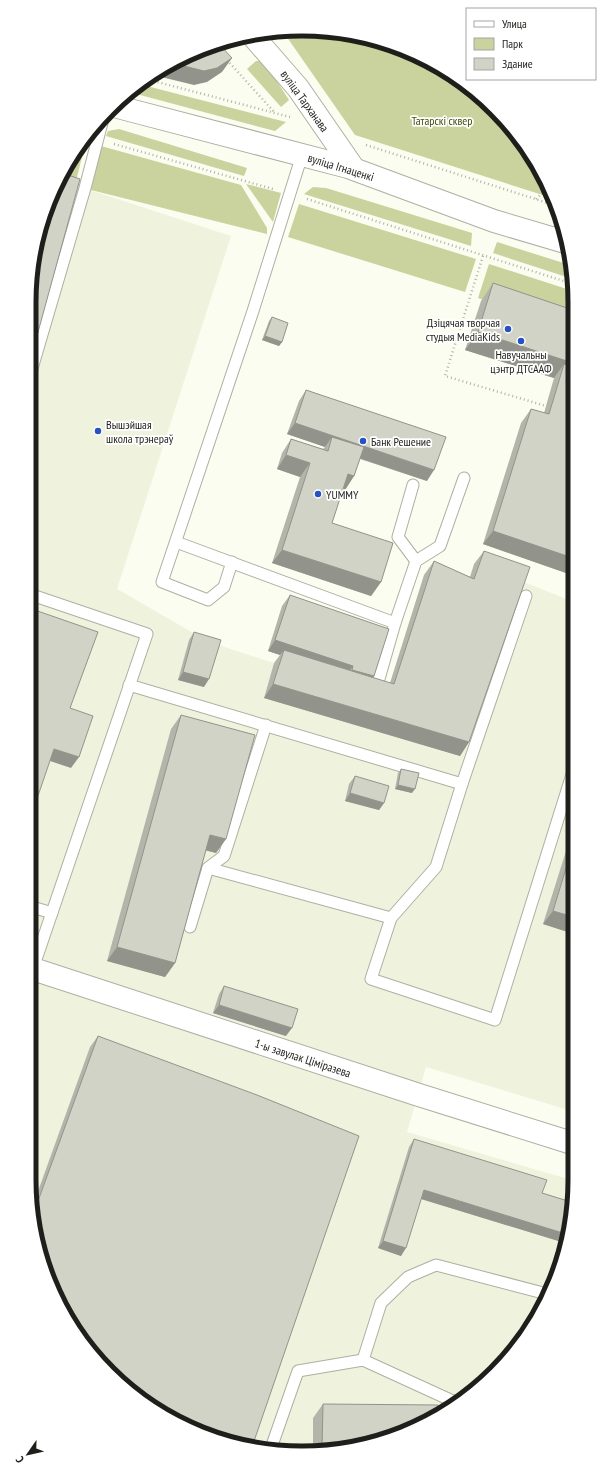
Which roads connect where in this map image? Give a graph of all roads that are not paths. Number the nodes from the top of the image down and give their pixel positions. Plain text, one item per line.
1 (256, 40) edge
2 (121, 108) edge
3 (100, 129) edge
4 (331, 136) junction
5 (307, 156) junction
6 (354, 169) junction
7 (561, 241) edge
8 (36, 355) edge
9 (464, 478) dead end
10 (413, 485) dead end
11 (176, 542) junction
12 (416, 561) junction
13 (232, 562) junction
14 (36, 596) edge
15 (526, 596) edge
16 (395, 623) junction
17 (129, 685) junction
18 (377, 686) edge
19 (266, 725) junction
20 (462, 784) junction
21 (568, 787) edge
22 (208, 868) junction
23 (36, 908) edge
24 (52, 913) junction
25 (391, 918) junction
26 (190, 927) edge
27 (36, 959) edge
28 (36, 976) edge
29 (568, 1142) edge
30 (543, 1293) edge
31 (363, 1360) junction
32 (451, 1400) edge
33 (272, 1444) edge

1 - 4 street, вуліца Тарханава
2 - 5 street, вуліца Ігнаценкі
3 - 8 lane
4 - 5 street
4 - 6 street, вуліца Тарханава
5 - 6 street, вуліца Ігнаценкі
5 - 11 lane
6 - 7 street, вуліца Ігнаценкі
9 - 12 lane
10 - 12 lane
11 - 13 lane
11 - 13 lane
12 - 16 lane
13 - 16 lane
14 - 17 lane
15 - 20 lane
16 - 18 lane
17 - 19 lane
17 - 24 lane
19 - 20 lane
19 - 22 lane
20 - 25 lane
21 - 25 lane
22 - 25 lane
22 - 26 lane
23 - 24 lane
24 - 27 lane
28 - 29 street, 1-ы завулак Ціміразева
30 - 31 lane
31 - 32 lane
31 - 33 lane

